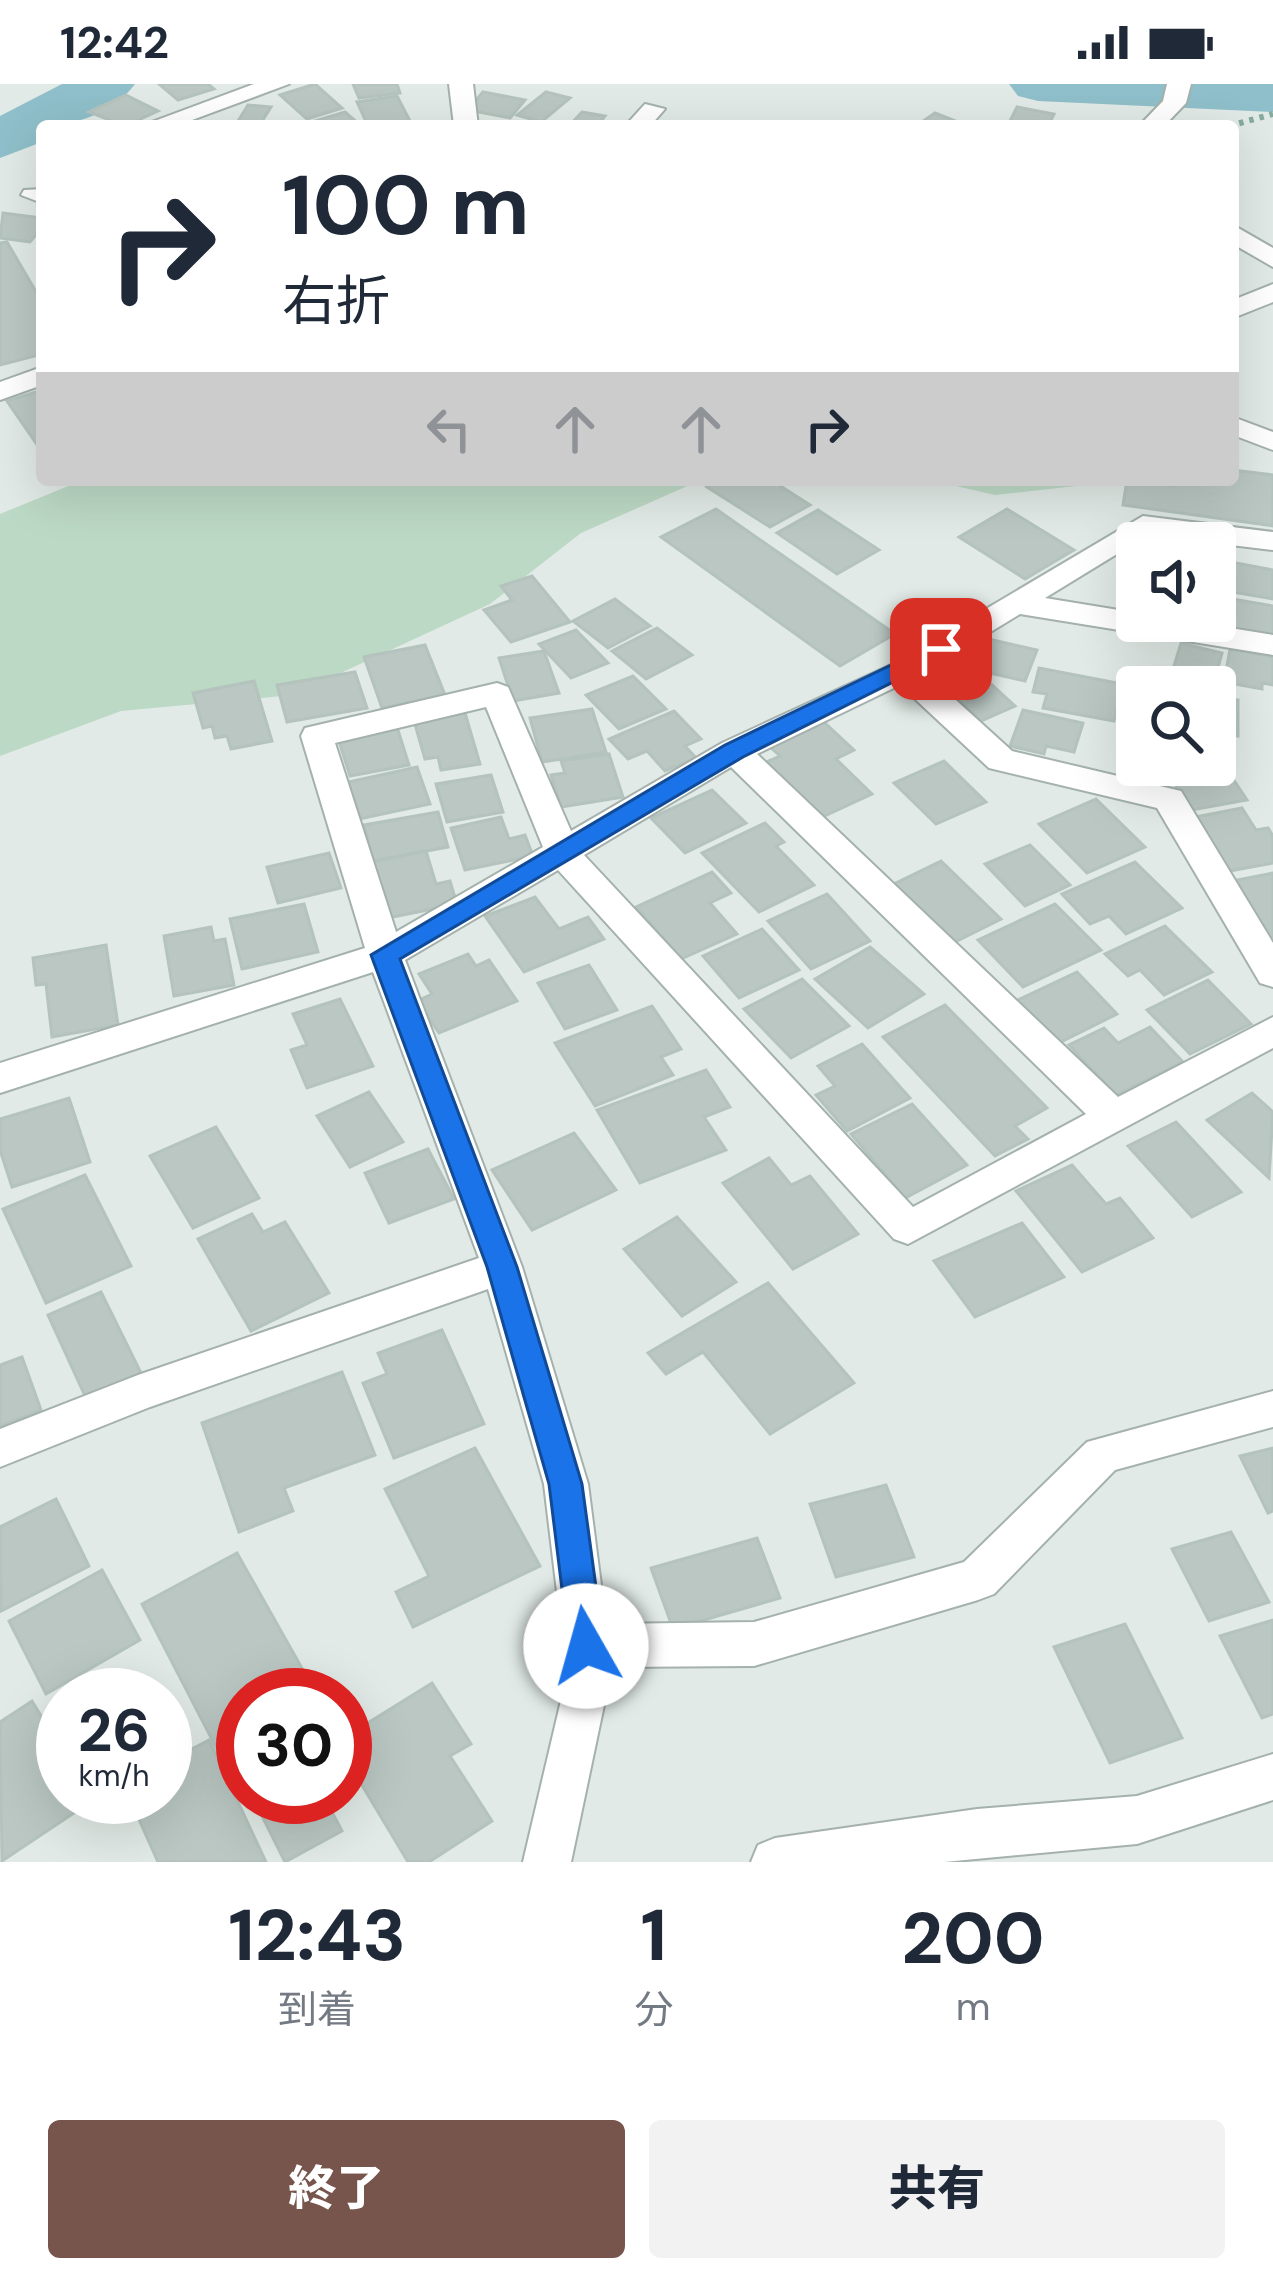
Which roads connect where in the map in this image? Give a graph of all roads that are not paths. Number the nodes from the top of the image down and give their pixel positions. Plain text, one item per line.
1 (277, 84) edge
2 (461, 84) edge
3 (1177, 94) edge
4 (171, 120) edge
5 (465, 120) edge
6 (1156, 120) edge
7 (1239, 237) edge
8 (1273, 259) edge
9 (1273, 292) edge
10 (1239, 307) edge
11 (36, 377) edge
12 (0, 392) edge
13 (1239, 428) edge
14 (1273, 442) edge
15 (1273, 541) edge
16 (1016, 603) junction
17 (1273, 645) edge
18 (904, 671) junction
19 (734, 751) junction
20 (563, 854) junction
21 (385, 955) junction
22 (1273, 974) edge
23 (1273, 1031) edge
24 (0, 1078) edge
25 (1114, 1117) junction
26 (502, 1267) junction
27 (1273, 1409) edge
28 (0, 1448) edge
29 (586, 1646) junction
30 (1273, 1777) edge
31 (980, 1848) edge
32 (547, 1862) edge
33 (775, 1862) edge

1 - 4 street
2 - 5 street
3 - 6 street
7 - 8 street
9 - 10 street
11 - 12 street
13 - 14 street
15 - 16 street
16 - 17 street
16 - 18 street
18 - 19 street
18 - 22 street
19 - 20 street
19 - 25 street
20 - 21 street
20 - 21 street
20 - 25 street
21 - 24 street
21 - 26 street
23 - 25 street
26 - 28 street
26 - 29 street
27 - 29 street
29 - 32 street
30 - 31 street
31 - 33 street

